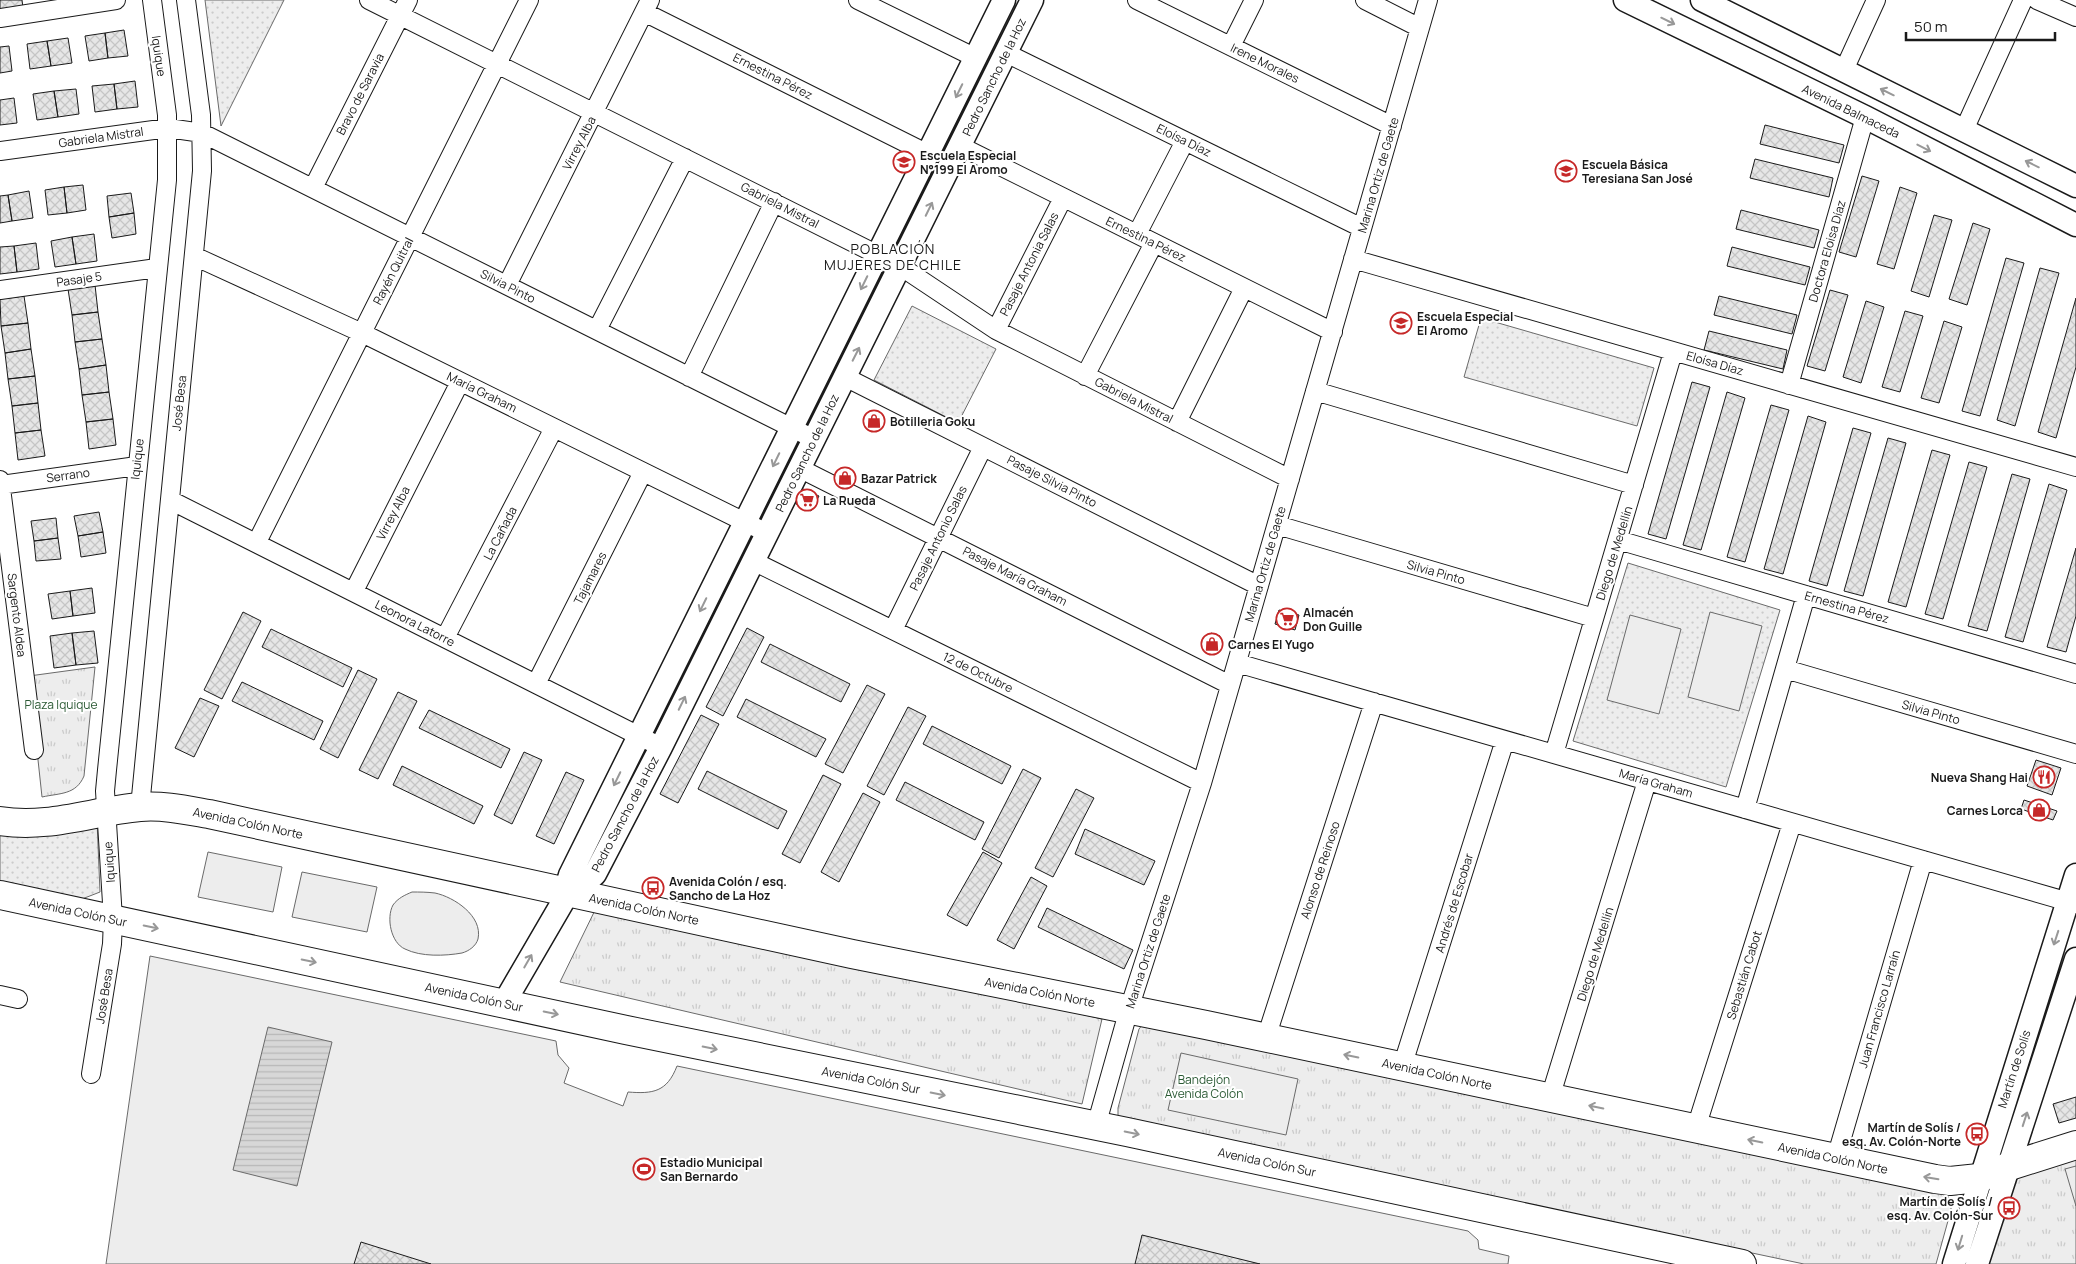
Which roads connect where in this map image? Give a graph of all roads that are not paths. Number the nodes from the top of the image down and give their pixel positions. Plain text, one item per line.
1 (116, 0) edge
2 (152, 0) edge
3 (186, 0) edge
4 (369, 0) edge
5 (529, 0) edge
6 (858, 0) edge
7 (1004, 0) edge
8 (1032, 0) edge
9 (1137, 0) edge
10 (1254, 0) edge
11 (1365, 0) edge
12 (1428, 0) edge
13 (1624, 0) edge
14 (1876, 0) edge
15 (2023, 0) edge
16 (2037, 0) edge
17 (1716, 3) edge
18 (647, 6) edge
19 (404, 8) edge
20 (2076, 17) edge
21 (0, 18) edge
22 (1420, 28) junction
23 (1231, 46) junction
24 (1006, 53) junction
25 (976, 58) junction
26 (497, 64) junction
27 (1844, 70) junction
28 (594, 112) junction
29 (1864, 117) junction
30 (1392, 126) junction
31 (168, 128) junction
32 (1964, 130) junction
33 (202, 133) junction
34 (1185, 141) junction
35 (960, 146) junction
36 (0, 151) edge
37 (928, 154) junction
38 (686, 158) junction
39 (2076, 186) edge
40 (313, 188) junction
41 (1063, 198) junction
42 (774, 202) junction
43 (2076, 225) edge
44 (1362, 228) junction
45 (1137, 234) junction
46 (410, 237) junction
47 (1154, 243) junction
48 (878, 254) junction
49 (194, 256) junction
50 (1353, 259) junction
51 (900, 266) junction
52 (157, 268) junction
53 (507, 285) junction
54 (1244, 288) junction
55 (0, 290) edge
56 (597, 330) junction
57 (996, 330) junction
58 (1332, 332) junction
59 (362, 333) junction
60 (1674, 352) junction
61 (1085, 376) junction
62 (689, 377) junction
63 (845, 377) junction
64 (460, 382) junction
65 (1789, 385) junction
66 (1315, 392) junction
67 (1177, 422) junction
68 (554, 428) junction
69 (792, 428) junction
70 (814, 439) junction
71 (983, 447) junction
72 (136, 466) junction
73 (2076, 467) edge
74 (800, 468) junction
75 (643, 472) junction
76 (1290, 479) junction
77 (0, 480) edge
78 (0, 485) edge
79 (1634, 485) junction
80 (170, 500) junction
81 (745, 522) junction
82 (1277, 525) junction
83 (767, 533) junction
84 (939, 538) junction
85 (1618, 540) junction
86 (257, 542) junction
87 (753, 561) junction
88 (1259, 586) junction
89 (354, 591) junction
90 (1806, 595) junction
91 (1594, 618) junction
92 (893, 630) junction
93 (445, 638) junction
94 (1237, 663) junction
95 (1785, 669) junction
96 (2076, 674) edge
97 (536, 684) junction
98 (1230, 685) junction
99 (1374, 702) junction
100 (638, 736) junction
101 (1505, 740) junction
102 (661, 747) junction
103 (34, 750) dead end
104 (1554, 754) junction
105 (2076, 754) edge
106 (1648, 781) junction
107 (1202, 783) junction
108 (140, 807) junction
109 (1745, 809) junction
110 (106, 813) junction
111 (0, 822) edge
112 (1792, 822) junction
113 (1923, 860) junction
114 (2076, 875) edge
115 (568, 893) junction
116 (0, 896) edge
117 (2072, 903) edge
118 (113, 918) junction
119 (2076, 959) edge
120 (0, 995) edge
121 (18, 999) dead end
122 (504, 1003) junction
123 (1129, 1009) junction
124 (1266, 1038) junction
125 (1402, 1067) junction
126 (91, 1074) dead end
127 (1550, 1098) junction
128 (1096, 1126) junction
129 (1696, 1128) junction
130 (2076, 1145) edge
131 (1836, 1158) junction
132 (2010, 1166) junction
133 (1980, 1178) junction
134 (1742, 1264) edge
135 (1954, 1264) edge
136 (1978, 1264) edge

1 - 21 street
2 - 31 street, Iquique
3 - 33 street, José Besa
4 - 19 street, Gabriela Mistral
5 - 26 street, Rayén Quitral
6 - 25 street
7 - 25 street, Pedro Sancho de la Hoz
8 - 24 street, Pedro Sancho de la Hoz
9 - 23 street, Irene Morales
10 - 23 street
11 - 22 street
12 - 22 street, Marina Ortiz de Gaete
13 -> 29 street, Avenida Balmaceda
14 - 27 street
15 - 32 street
16 - 20 street
17 - 27 street
18 - 28 street, Virrey Alba
18 - 37 street, Ernestina Pérez
19 - 26 street, Gabriela Mistral
19 - 40 street, Bravo de Saravia
22 - 30 street, Marina Ortiz de Gaete
23 - 30 street, Irene Morales
24 - 34 street, Eloísa Díaz
24 - 35 street, Pedro Sancho de la Hoz
25 -> 37 street, Pedro Sancho de la Hoz
26 - 28 street, Gabriela Mistral
26 - 46 street, Rayén Quitral
32 -> 27 street
28 - 38 street, Gabriela Mistral
28 - 53 street, Virrey Alba
29 -> 43 street, Avenida Balmaceda
29 - 65 street, Doctora Eloisa Díaz
30 - 44 street, Marina Ortiz de Gaete
31 - 33 street, Gabriela Mistral
31 - 36 street, Gabriela Mistral
31 - 52 street, Iquique
39 -> 32 street
33 - 40 street, Silvia Pinto
33 - 49 street, José Besa
34 - 44 street, Eloísa Díaz
34 - 45 street
35 - 41 street, Ernestina Pérez
51 -> 35 street, Pedro Sancho de la Hoz
37 - 48 street, Pedro Sancho de la Hoz
38 - 42 street, Gabriela Mistral
38 - 56 street
40 - 46 street, Silvia Pinto
41 - 45 street, Ernestina Pérez
41 - 57 street, Pasaje Antonia Salas
42 - 48 street, Gabriela Mistral
42 - 62 street
44 - 50 street, Marina Ortiz de Gaete
45 - 47 street, Ernestina Pérez
46 - 53 street, Silvia Pinto
46 - 59 street, Rayén Quitral
47 - 54 street, Ernestina Pérez
47 - 61 street
48 - 51 street, Gabriela Mistral
48 -> 69 street, Pedro Sancho de la Hoz
49 - 59 street, María Graham
49 - 80 street, José Besa
50 - 58 street, Marina Ortiz de Gaete
50 - 60 street, Eloísa Díaz
51 - 57 street, Gabriela Mistral
63 -> 51 street, Pedro Sancho de la Hoz
52 - 55 street, Pasaje 5
52 - 72 street, Iquique
53 - 56 street, Silvia Pinto
54 - 58 street, Ernestina Pérez
54 - 67 street
56 - 62 street, Silvia Pinto
57 - 61 street, Gabriela Mistral
58 - 66 street, Marina Ortiz de Gaete
59 - 64 street, María Graham
59 - 86 street, Rayén Quitral
60 - 65 street, Eloísa Díaz
60 - 79 street, Diego de Medellín
61 - 67 street, Gabriela Mistral
62 - 69 street, Silvia Pinto
63 - 70 street, Pedro Sancho de la Hoz
63 - 71 street, Pasaje Silvia Pinto
64 - 68 street, María Graham
64 - 89 street, Virrey Alba
65 - 73 street, Eloísa Díaz
66 - 76 street, Marina Ortiz de Gaete
66 - 79 street
67 - 76 street, Gabriela Mistral
68 - 75 street, María Graham
68 - 93 street, La Cañada
69 - 70 street, Silvia Pinto
69 -> 81 street, Pedro Sancho de la Hoz
70 - 74 street, Pedro Sancho de la Hoz
71 - 84 street, Pasaje Antonio Salas
71 - 88 street, Pasaje Silvia Pinto
72 - 78 street, Serrano
72 - 110 street, Iquique
74 - 83 street, Pedro Sancho de la Hoz
74 - 84 street, Pasaje María Graham
75 - 81 street, María Graham
75 - 97 street, Tajamares
76 - 82 street, Marina Ortiz de Gaete
77 - 78 street, Sargento Aldea
78 - 103 street, Sargento Aldea
79 - 85 street, Diego de Medellín
80 - 86 street, Leonora Latorre
80 - 108 street, José Besa
81 - 83 street, María Graham
81 -> 100 street, Pedro Sancho de la Hoz
82 - 88 street, Marina Ortiz de Gaete
82 - 91 street, Silvia Pinto
83 - 87 street, Pedro Sancho de la Hoz
84 - 92 street, Pasaje Antonio Salas
84 - 98 street, Pasaje María Graham
85 - 90 street, Ernestina Pérez
85 - 91 street, Diego de Medellín
86 - 89 street, Leonora Latorre
87 - 92 street, 12 de Octubre
102 -> 87 street, Pedro Sancho de la Hoz
88 - 94 street, Marina Ortiz de Gaete
89 - 93 street, Leonora Latorre
90 - 95 street
90 - 96 street, Ernestina Pérez
91 - 104 street, Diego de Medellín
92 - 107 street, 12 de Octubre
93 - 97 street, Leonora Latorre
94 - 98 street, Marina Ortiz de Gaete
94 - 99 street, María Graham
95 - 105 street, Silvia Pinto
95 - 109 street
97 - 100 street, Leonora Latorre
98 - 107 street, Marina Ortiz de Gaete
99 - 101 street, María Graham
99 - 124 street, Alonso de Reinoso
100 - 102 street, Leonora Latorre
100 -> 115 street, Pedro Sancho de la Hoz
101 - 104 street, María Graham
101 - 125 street, Andrés de Escobar
102 - 115 street, Pedro Sancho de la Hoz
104 - 106 street, María Graham
106 - 109 street, María Graham
106 - 127 street, Diego de Medellín
107 - 123 street, Marina Ortiz de Gaete
108 - 110 main road, Avenida Colón Norte
108 - 115 main road, Avenida Colón Norte
109 - 112 street, María Graham
110 - 111 main road, Avenida Colón Norte
110 - 118 street, Iquique
112 - 113 street, María Graham
112 - 129 street, Sebastián Cabot
113 - 117 street, María Graham
113 - 131 street, Juan Francisco Larraín
114 - 117 street, Martín de Solís
122 -> 115 street, Pedro Sancho de la Hoz
115 - 123 main road, Avenida Colón Norte
116 - 118 main road, Avenida Colón Sur
117 -> 133 street, Martín de Solís
118 -> 122 main road, Avenida Colón Sur
118 - 126 street, José Besa
132 -> 119 street, Martín de Solís
120 - 121 street
122 -> 128 main road, Avenida Colón Sur
123 - 124 main road, Avenida Colón Norte
123 - 128 street, Marina Ortiz de Gaete
125 -> 124 main road, Avenida Colón Norte
125 - 127 main road, Avenida Colón Norte
129 -> 127 main road, Avenida Colón Norte
128 -> 134 main road, Avenida Colón Sur
131 -> 129 main road, Avenida Colón Norte
130 - 132 main road, Avenida Colón Norte
133 -> 131 main road, Avenida Colón Norte
132 - 133 main road, Avenida Colón Norte
132 - 136 street, Martín de Solís
133 -> 135 street, Martín de Solís

